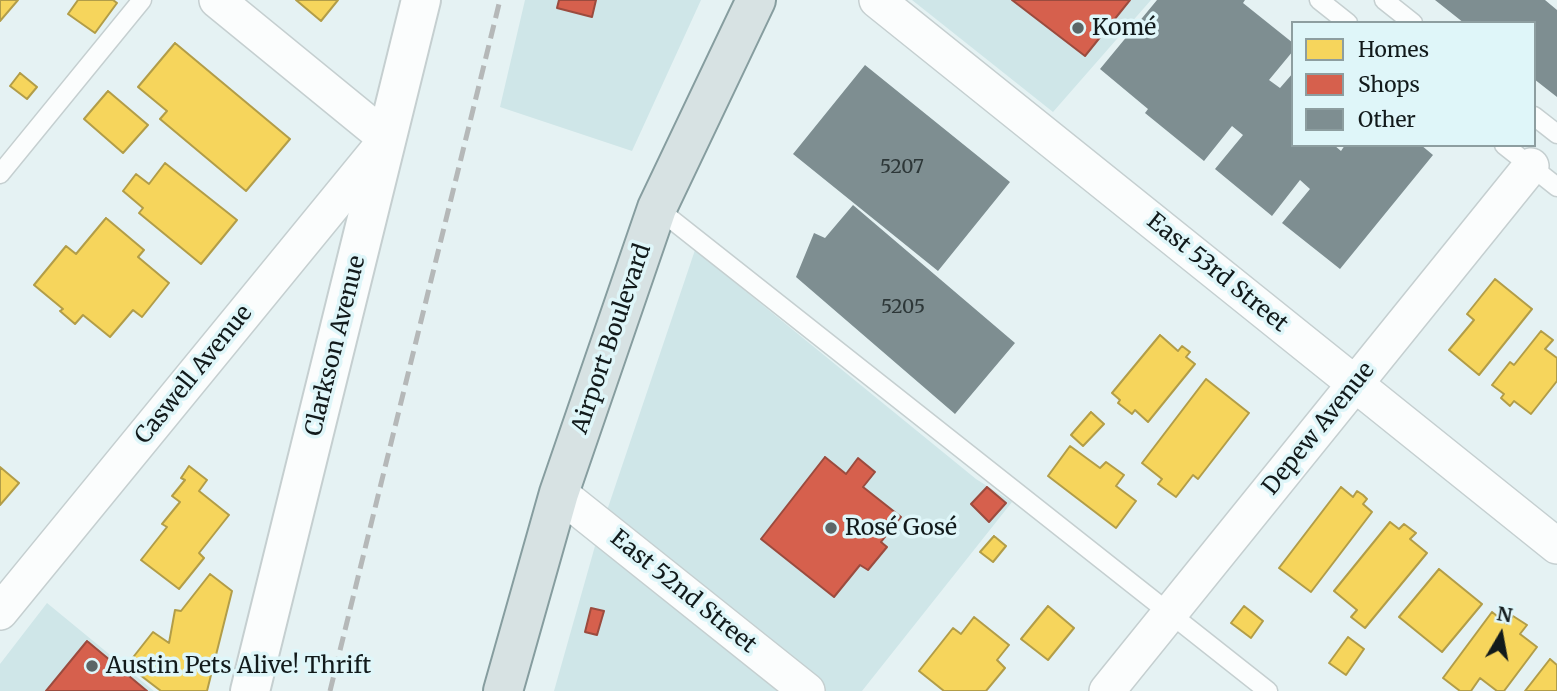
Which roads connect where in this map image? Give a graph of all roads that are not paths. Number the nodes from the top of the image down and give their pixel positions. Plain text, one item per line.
1 (142, 0) edge
2 (217, 0) edge
3 (421, 0) edge
4 (755, 0) edge
5 (1319, 0) edge
6 (1384, 0) edge
7 (898, 7) edge
8 (1345, 21) edge
9 (1410, 21) edge
10 (1536, 118) edge
11 (1557, 134) edge
12 (387, 139) junction
13 (1531, 166) edge
14 (0, 174) edge
15 (657, 208) junction
16 (1355, 384) junction
17 (559, 493) junction
18 (1557, 546) edge
19 (0, 612) edge
20 (1170, 613) junction
21 (250, 691) edge
22 (503, 691) edge
23 (807, 691) edge
24 (1107, 691) edge
25 (1268, 691) edge

1 - 14 lane
2 - 12 street
3 - 12 street, Clarkson Avenue
4 - 15 main road, Airport Boulevard
5 - 8 lane
6 - 9 lane
7 - 16 street, East 53rd Street
10 - 11 lane
12 - 19 street, Caswell Avenue
12 - 21 street, Clarkson Avenue
13 - 16 street, Depew Avenue
15 - 17 main road, Airport Boulevard
15 - 20 lane
16 - 18 street, East 53rd Street
16 - 20 street, Depew Avenue
17 - 22 main road, Airport Boulevard
17 - 23 street, East 52nd Street
20 - 24 street, Depew Avenue
20 - 25 lane

